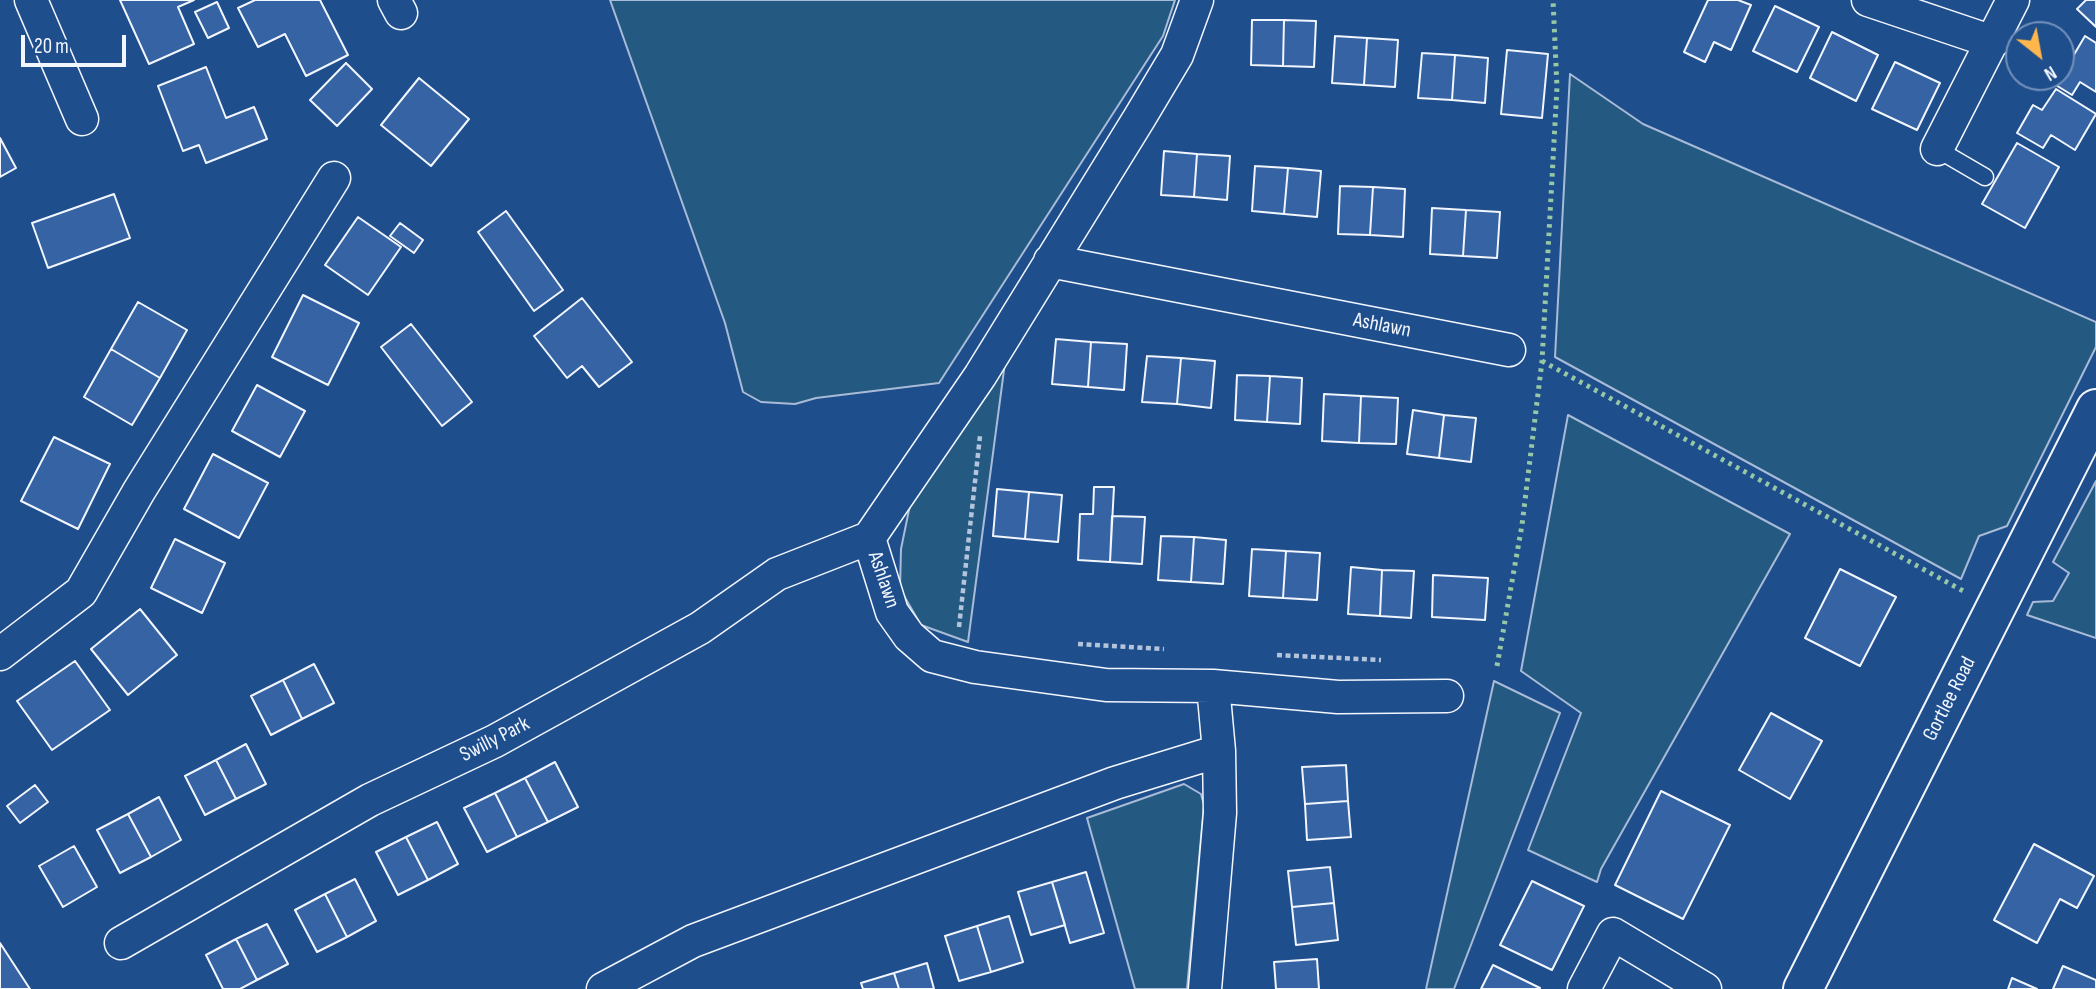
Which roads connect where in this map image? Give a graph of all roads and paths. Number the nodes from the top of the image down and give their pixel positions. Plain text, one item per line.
1 (31, 0) edge
2 (1197, 0) edge
3 (1868, 0) edge
4 (2013, 0) edge
5 (1993, 42) junction
6 (82, 119) dead end
7 (1937, 149) joint
8 (1985, 177) dead end
9 (334, 178) dead end
10 (1050, 261) junction
11 (1509, 350) dead end
12 (2096, 410) edge
13 (981, 428) dead end
14 (869, 538) junction
15 (970, 629) dead end
16 (1076, 644) dead end
17 (1172, 649) dead end
18 (0, 654) edge
19 (1267, 654) dead end
20 (1387, 660) dead end
21 (1213, 686) junction
22 (1447, 696) dead end
23 (1219, 751) junction
24 (121, 943) dead end
25 (603, 989) edge
26 (1205, 989) edge
27 (1584, 989) edge
28 (1705, 989) edge
29 (1804, 989) edge

1 - 6 street
2 - 10 street, Ashlawn
3 - 5 street
4 - 5 street
5 - 7 street
7 - 8 lane
9 - 18 street
10 - 11 street, Ashlawn
10 - 14 street, Ashlawn
12 - 29 street, Gortlee Road
13 - 15 path
14 - 21 street, Ashlawn
14 - 24 street, Swilly Park
16 - 17 path
19 - 20 path
21 - 22 street, Ashlawn
21 - 23 street
23 - 25 street
23 - 26 street
27 - 28 street

